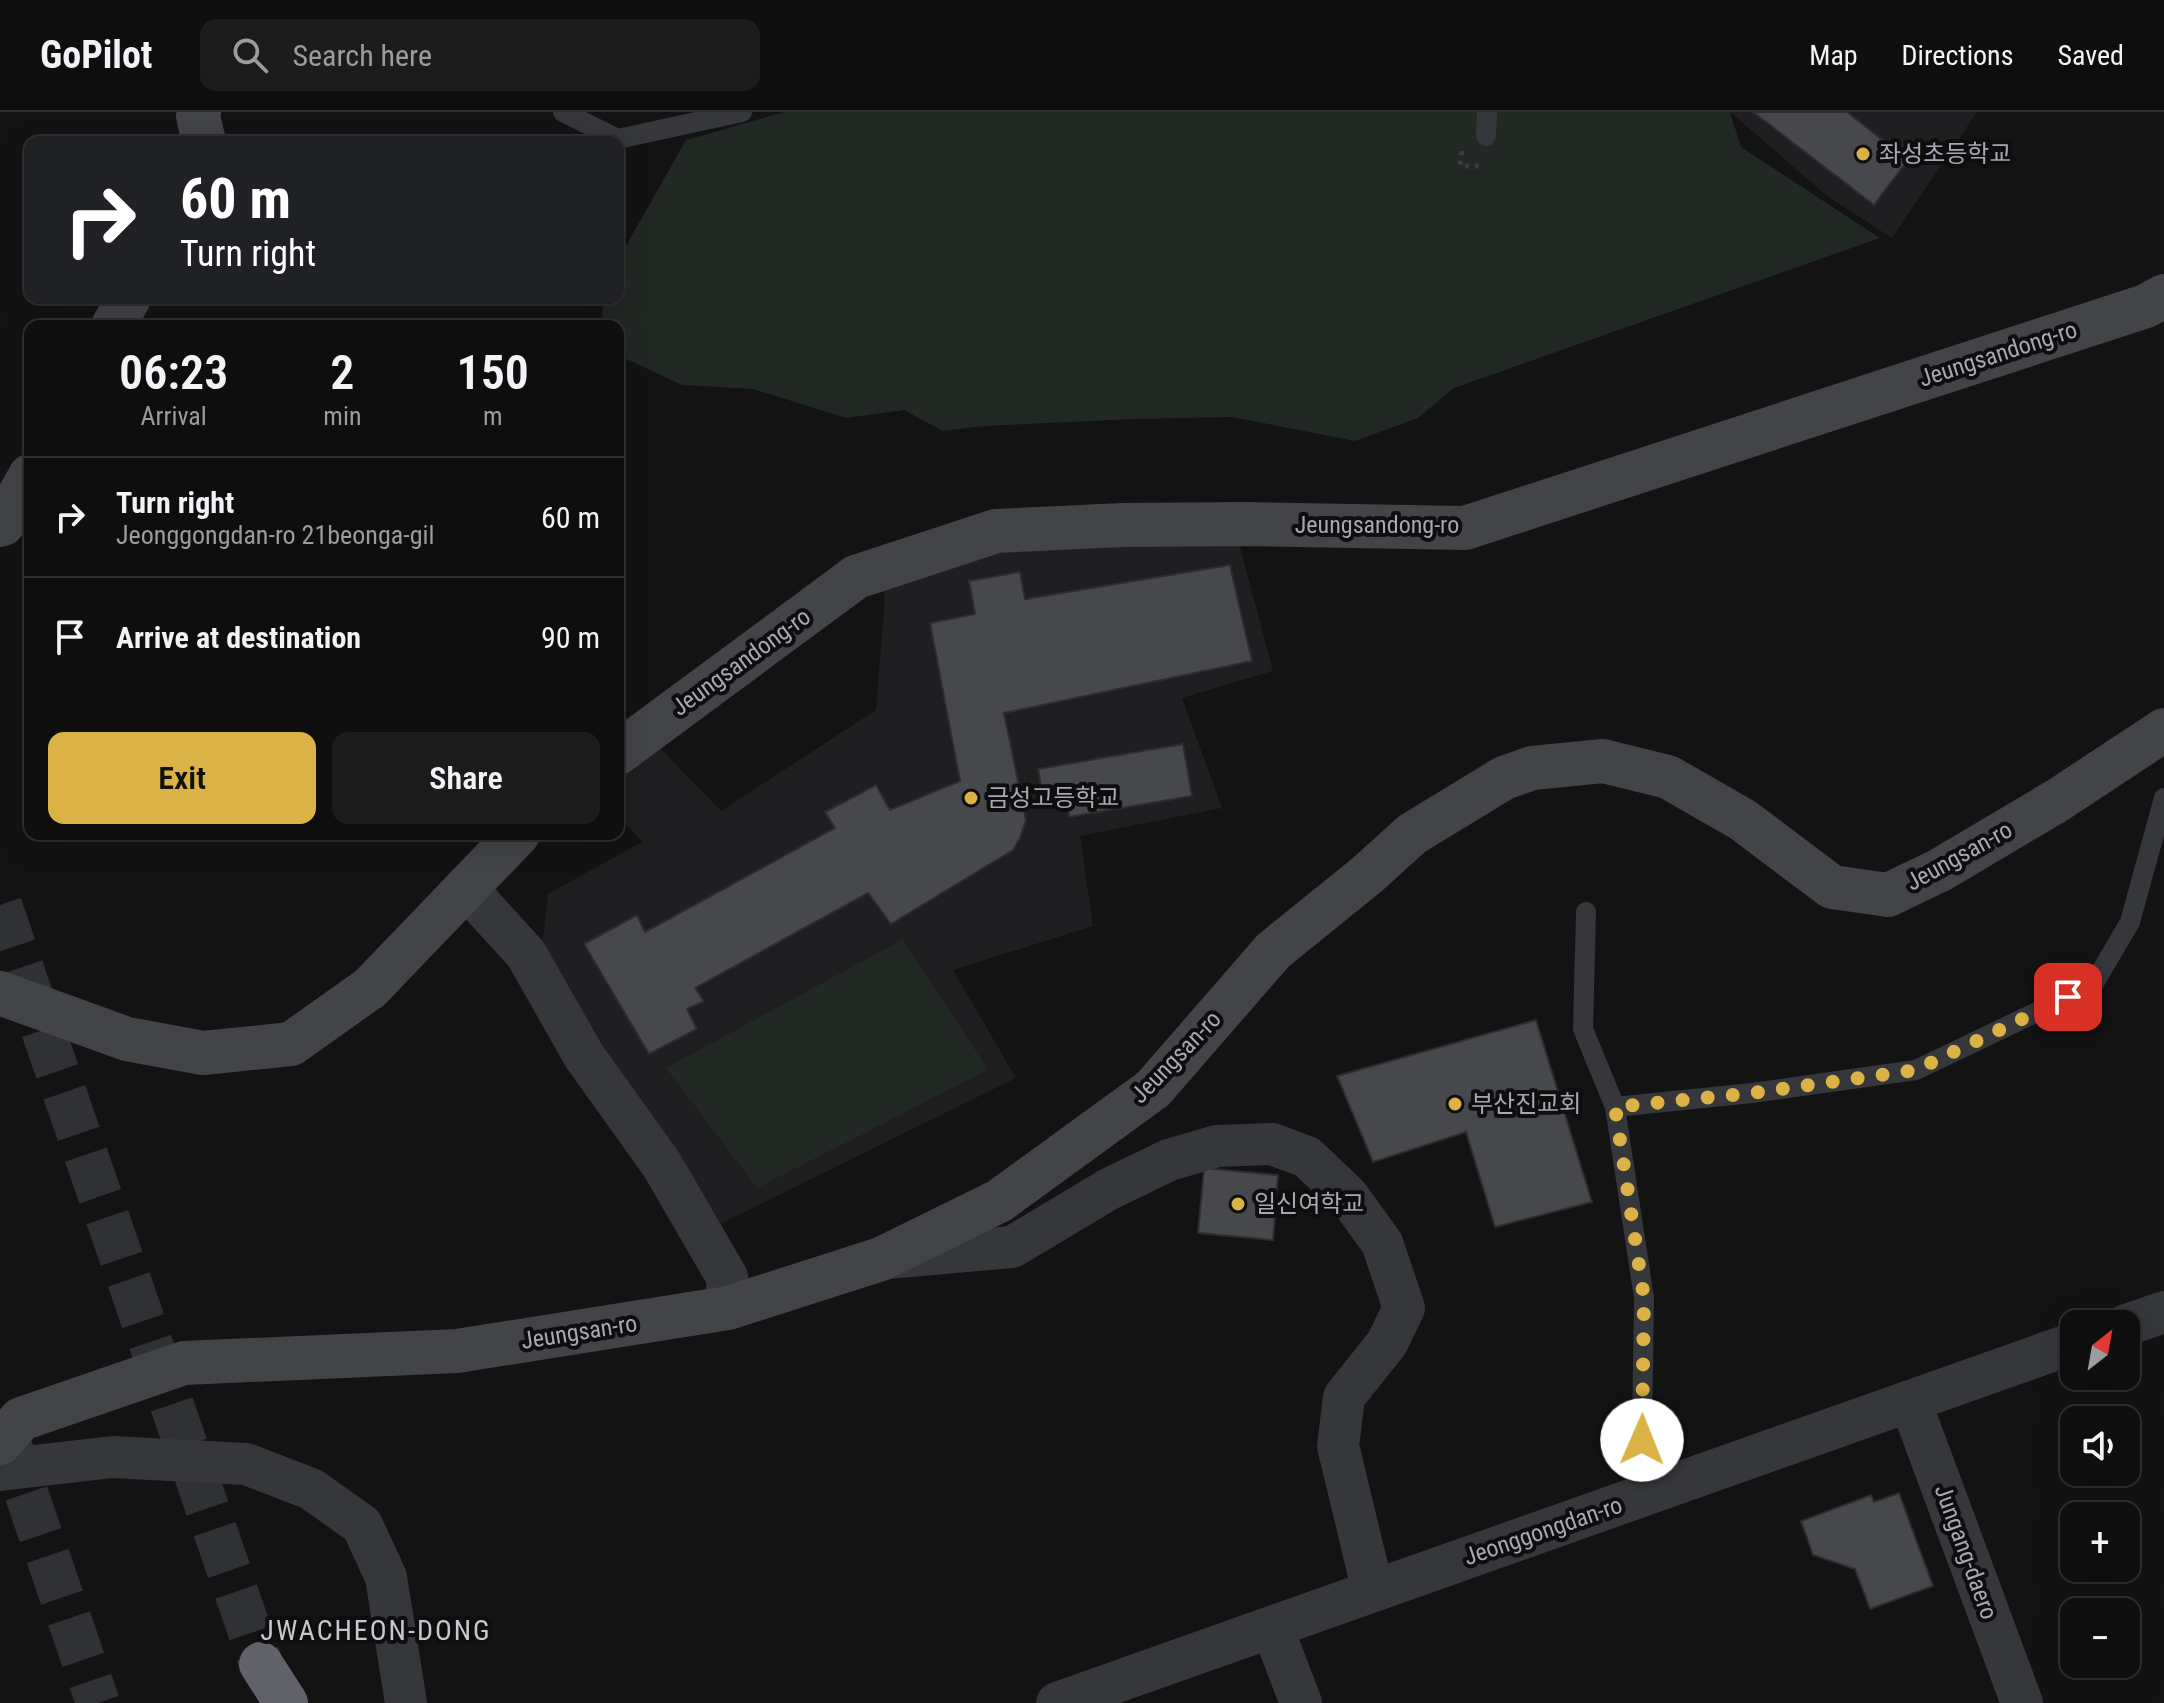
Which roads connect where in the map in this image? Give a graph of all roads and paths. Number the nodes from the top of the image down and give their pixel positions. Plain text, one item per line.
1 (563, 112) edge
2 (742, 112) edge
3 (1487, 112) edge
4 (676, 119) edge
5 (612, 136) edge
6 (1486, 136) dead end
7 (624, 137) edge
8 (2164, 296) edge
9 (24, 487) edge
10 (0, 525) edge
11 (2164, 730) edge
12 (624, 749) edge
13 (2164, 798) edge
14 (512, 840) edge
15 (466, 888) junction
16 (1586, 912) dead end
17 (0, 993) edge
18 (1615, 1107) junction
19 (881, 1259) junction
20 (728, 1308) junction
21 (2164, 1312) edge
22 (2140, 1320) edge
23 (2060, 1348) edge
24 (1910, 1401) junction
25 (0, 1443) edge
26 (0, 1470) edge
27 (1641, 1497) junction
28 (1373, 1591) junction
29 (1272, 1627) junction
30 (267, 1683) tunnel mouth
31 (286, 1703) edge
32 (406, 1703) edge
33 (1057, 1703) edge
34 (1301, 1703) edge
35 (2022, 1703) edge

1 - 5 lane
2 - 4 lane
3 - 6 lane
4 - 7 lane
8 - 12 main road, Jeungsandong-ro
9 - 10 main road
11 - 19 main road, Jeungsan-ro
13 - 18 lane
14 - 15 main road
15 - 17 main road
15 - 20 street
16 - 18 lane
18 - 27 lane
19 - 20 main road, Jeungsan-ro
19 - 28 street
20 - 25 main road, Jeungsan-ro
21 - 22 street
23 - 24 street, Jeonggongdan-ro
24 - 27 street, Jeonggongdan-ro
24 - 35 street, Jungang-daero
26 - 32 street
27 - 28 street, Jeonggongdan-ro
28 - 29 street, Jeonggongdan-ro
29 - 33 street, Jeonggongdan-ro
29 - 34 street
30 - 31 highway

